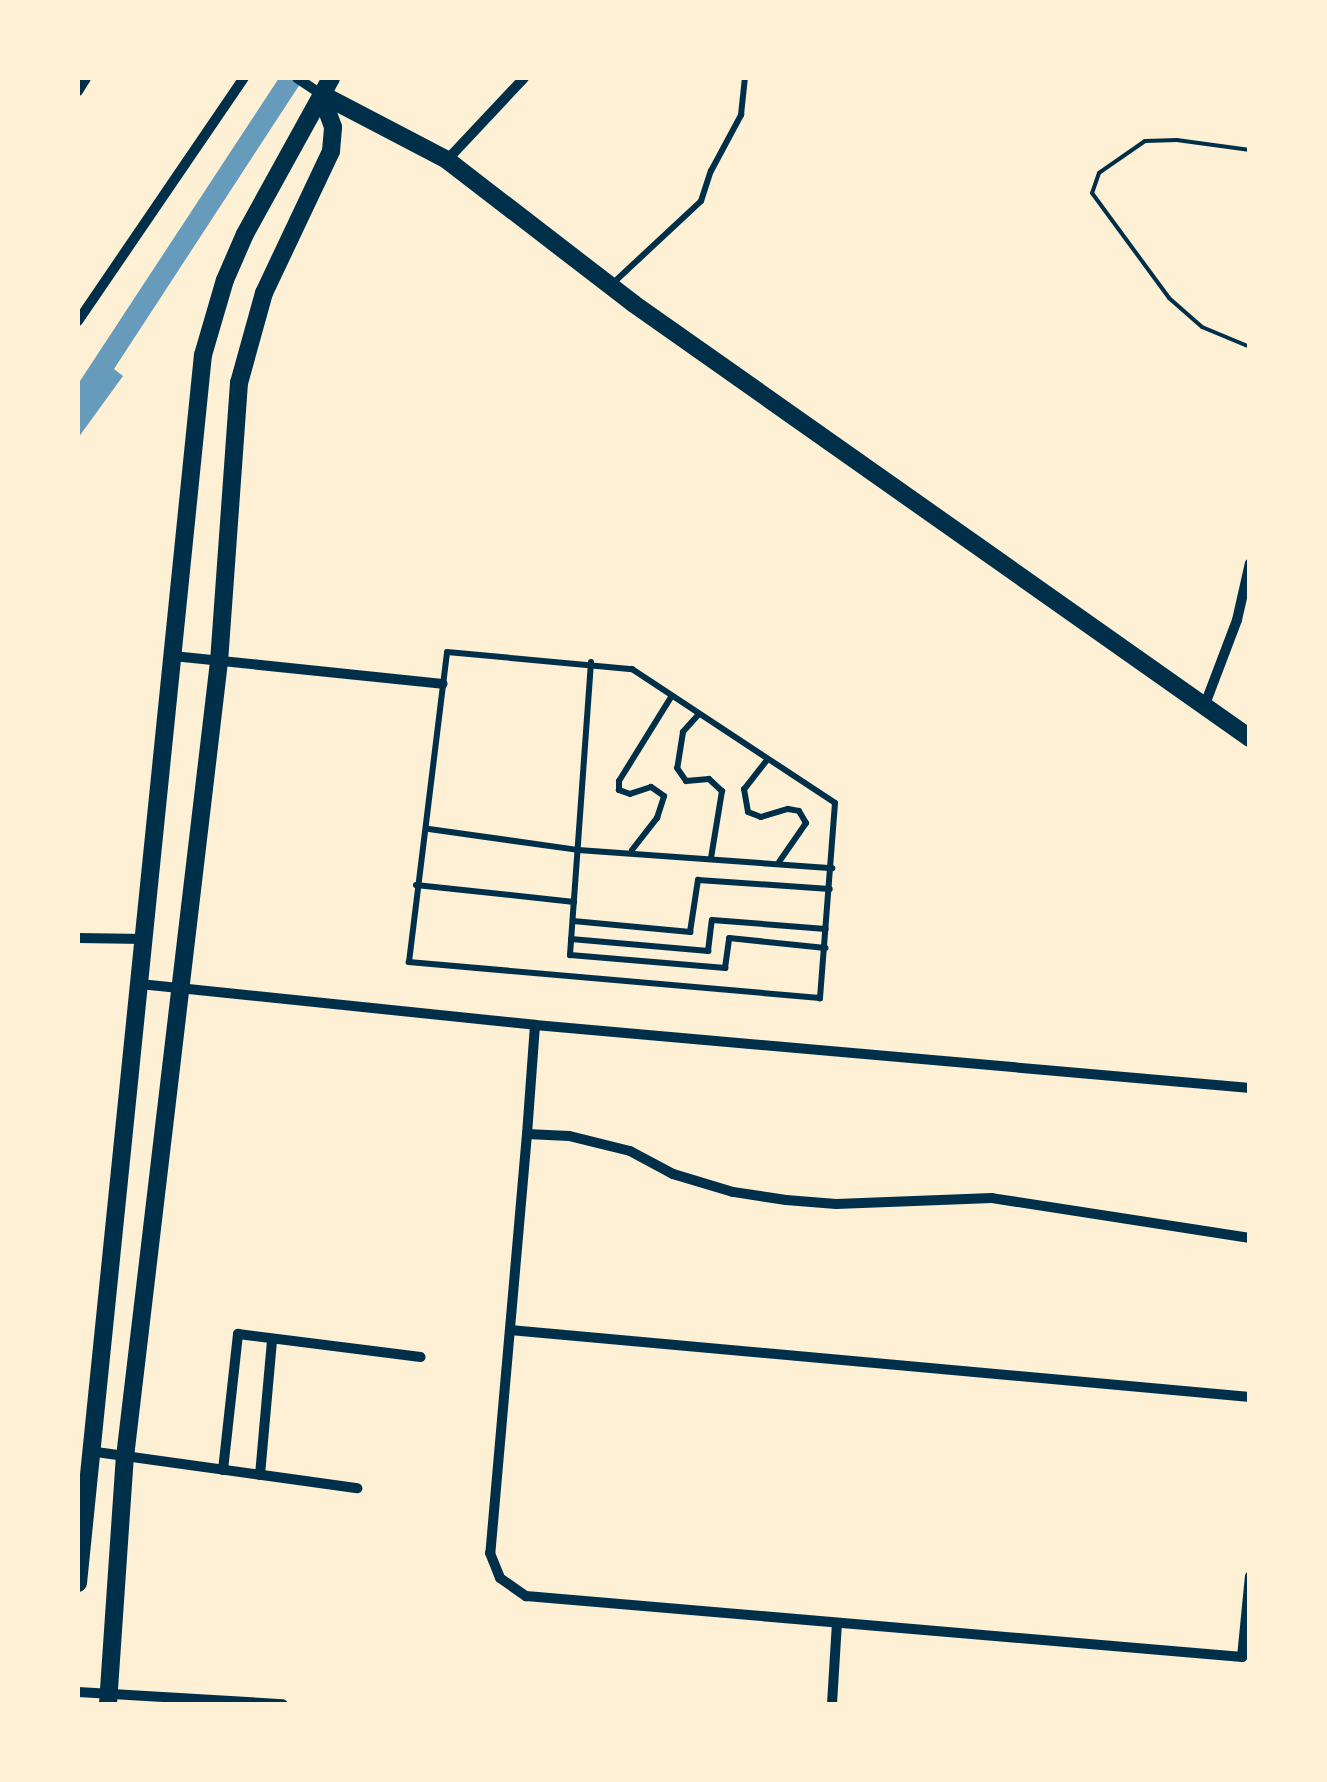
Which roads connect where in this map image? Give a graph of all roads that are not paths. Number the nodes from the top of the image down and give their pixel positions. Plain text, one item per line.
1 (86, 78) edge
2 (244, 78) edge
3 (298, 78) edge
4 (524, 78) edge
5 (745, 78) edge
6 (326, 86) edge
7 (78, 90) edge
8 (447, 160) junction
9 (610, 286) junction
10 (78, 321) edge
11 (1250, 563) edge
12 (172, 656) junction
13 (218, 662) junction
14 (591, 662) junction
15 (443, 684) junction
16 (671, 696) junction
17 (1204, 708) junction
18 (699, 714) junction
19 (1250, 738) edge
20 (767, 760) junction
21 (428, 830) junction
22 (578, 850) junction
23 (631, 851) junction
24 (710, 858) junction
25 (778, 863) junction
26 (832, 868) junction
27 (416, 884) junction
28 (830, 889) junction
29 (574, 902) junction
30 (573, 921) junction
31 (826, 929) junction
32 (78, 938) edge
33 (144, 939) junction
34 (572, 939) junction
35 (825, 948) junction
36 (140, 984) junction
37 (182, 987) junction
38 (534, 1025) junction
39 (1250, 1088) edge
40 (527, 1134) junction
41 (1250, 1238) edge
42 (510, 1330) junction
43 (272, 1340) junction
44 (422, 1357) dead end
45 (1250, 1397) edge
46 (88, 1450) junction
47 (126, 1457) junction
48 (223, 1470) junction
49 (260, 1475) junction
50 (356, 1488) dead end
51 (1250, 1576) edge
52 (78, 1583) edge
53 (837, 1623) junction
54 (78, 1692) edge
55 (108, 1698) edge
56 (283, 1704) edge
57 (832, 1704) edge

1 - 7 street
2 - 10 street
3 - 6 street
4 - 8 street
5 - 9 lane
6 - 8 main road
6 - 12 main road
6 - 13 main road
8 - 9 main road
9 - 17 main road
11 - 17 street
12 - 13 street
12 - 33 main road
13 - 15 street
13 - 37 main road
14 - 15 lane
14 - 16 lane
14 - 22 lane
15 - 21 lane
16 - 18 lane
16 - 23 lane
17 - 19 main road
18 - 20 lane
18 - 24 lane
20 - 25 lane
20 - 26 lane
21 - 22 lane
21 - 27 lane
22 - 23 lane
22 - 29 lane
23 - 24 lane
24 - 25 lane
25 - 26 lane
26 - 28 lane
27 - 29 lane
27 - 35 lane
28 - 30 lane
28 - 31 lane
29 - 30 lane
30 - 34 lane
31 - 34 lane
31 - 35 lane
32 - 33 street
33 - 36 main road
34 - 35 lane
36 - 37 street
36 - 46 main road
37 - 38 street
37 - 47 main road
38 - 39 street
38 - 40 street
40 - 41 street
40 - 42 street
42 - 45 street
42 - 53 street
43 - 44 street
43 - 48 street
43 - 49 street
46 - 47 street
46 - 52 main road
47 - 48 street
47 - 55 main road
48 - 49 street
49 - 50 street
51 - 53 street
53 - 57 street
54 - 55 street
55 - 56 street

